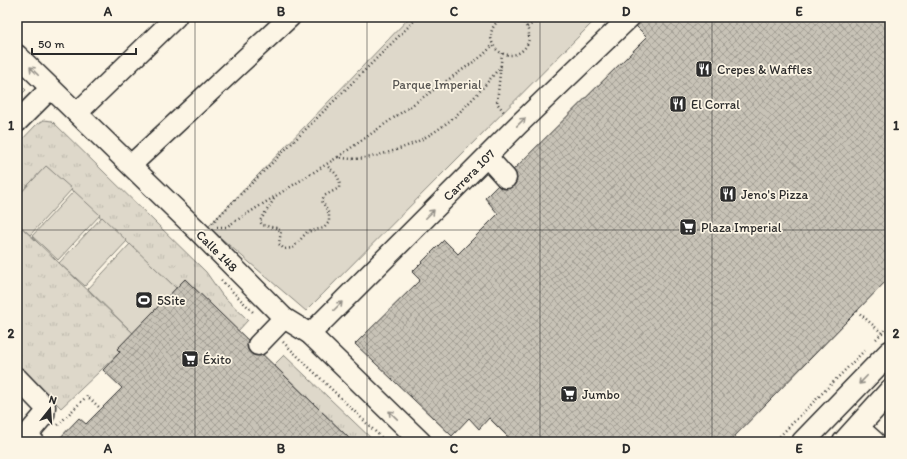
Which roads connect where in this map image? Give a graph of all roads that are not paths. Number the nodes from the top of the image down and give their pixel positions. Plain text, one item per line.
1 (176, 17) edge
2 (290, 17) edge
3 (630, 17) edge
4 (17, 54) edge
5 (51, 88) junction
6 (77, 113) junction
7 (17, 122) edge
8 (487, 157) junction
9 (131, 166) junction
10 (506, 178) dead end
11 (284, 318) junction
12 (310, 334) junction
13 (881, 343) edge
14 (258, 344) dead end
15 (17, 378) edge
16 (890, 391) edge
17 (851, 434) edge
18 (415, 439) edge
19 (27, 440) edge
20 (803, 442) edge
21 (875, 442) edge

1 - 6 street
2 - 9 street
8 -> 3 street, Carrera 107
5 -> 4 street, Calle 148
5 - 6 street, Calle 148
5 - 7 street
6 - 9 street, Calle 148
8 - 10 street
12 -> 8 street, Carrera 107
9 - 11 street, Calle 148
11 - 12 street, Calle 148
11 - 14 street
18 -> 12 street, Calle 148
13 -> 20 main road
15 - 19 street
16 - 17 main road
17 - 21 street

